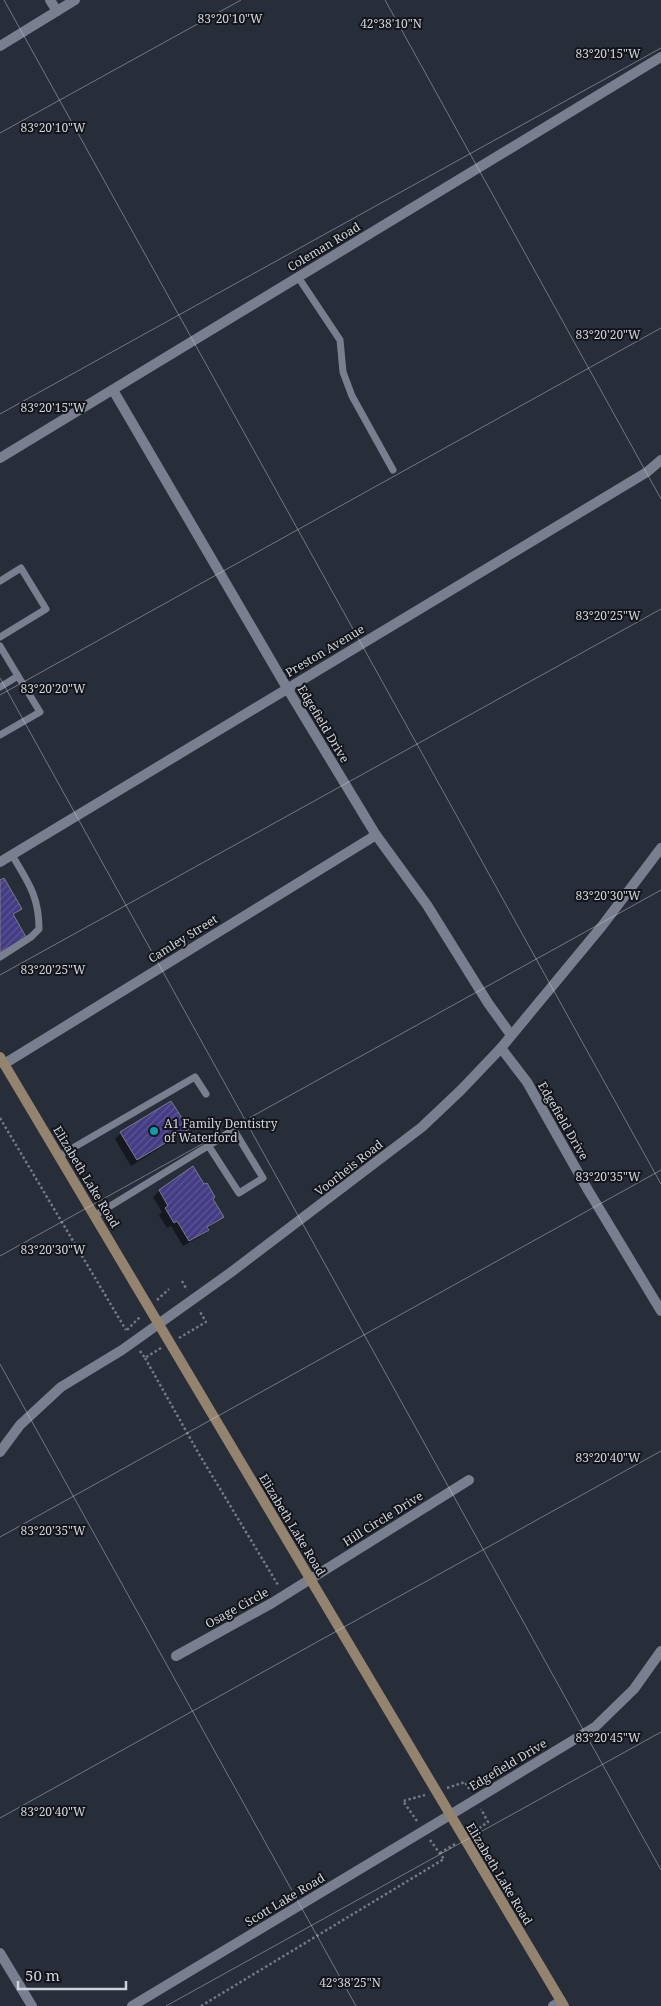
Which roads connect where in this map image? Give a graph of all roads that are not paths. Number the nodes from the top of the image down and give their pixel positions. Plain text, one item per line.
1 (50, 0) edge
2 (75, 0) edge
3 (57, 10) junction
4 (0, 46) edge
5 (661, 57) edge
6 (298, 277) junction
7 (113, 390) junction
8 (0, 458) edge
9 (661, 460) edge
10 (393, 470) dead end
11 (0, 581) edge
12 (0, 637) edge
13 (0, 646) edge
14 (18, 676) junction
15 (0, 687) edge
16 (287, 688) junction
17 (0, 735) edge
18 (376, 835) junction
19 (661, 848) edge
20 (12, 855) junction
21 (0, 862) edge
22 (0, 957) edge
23 (511, 1036) junction
24 (501, 1048) junction
25 (2, 1060) edge
26 (206, 1094) dead end
27 (208, 1145) junction
28 (58, 1156) junction
29 (94, 1216) junction
30 (661, 1311) edge
31 (159, 1324) junction
32 (0, 1452) edge
33 (469, 1480) dead end
34 (310, 1579) junction
35 (661, 1652) edge
36 (176, 1656) dead end
37 (450, 1815) junction
38 (0, 1953) edge
39 (559, 2004) edge
40 (32, 2006) edge
41 (132, 2006) edge

1 - 3 street
2 - 3 street
3 - 4 street
5 - 6 street, Coleman Road
6 - 7 street, Coleman Road
6 - 10 lane
7 - 8 street, Coleman Road
7 - 16 street, Edgefield Drive
9 - 16 street, Preston Avenue
11 - 12 lane
13 - 14 lane
14 - 15 lane
14 - 17 lane
16 - 18 street, Edgefield Drive
16 - 20 street, Preston Avenue
18 - 23 street, Edgefield Drive
18 - 25 street, Camley Street
19 - 23 street, Voorheis Road
20 - 21 street, Preston Avenue
20 - 22 lane
23 - 24 street, Voorheis Road
24 - 30 street, Edgefield Drive
24 - 31 street, Voorheis Road
25 - 28 main road, Elizabeth Lake Road
26 - 28 lane
27 - 27 lane
27 - 29 lane
28 - 29 main road, Elizabeth Lake Road
29 - 31 main road, Elizabeth Lake Road
31 - 32 street, Voorheis Road
31 - 34 main road, Elizabeth Lake Road
33 - 34 street, Hill Circle Drive
34 - 36 street, Osage Circle
34 - 37 main road, Elizabeth Lake Road
35 - 37 street, Edgefield Drive
37 - 39 main road, Elizabeth Lake Road
37 - 41 street, Scott Lake Road
38 - 40 street

